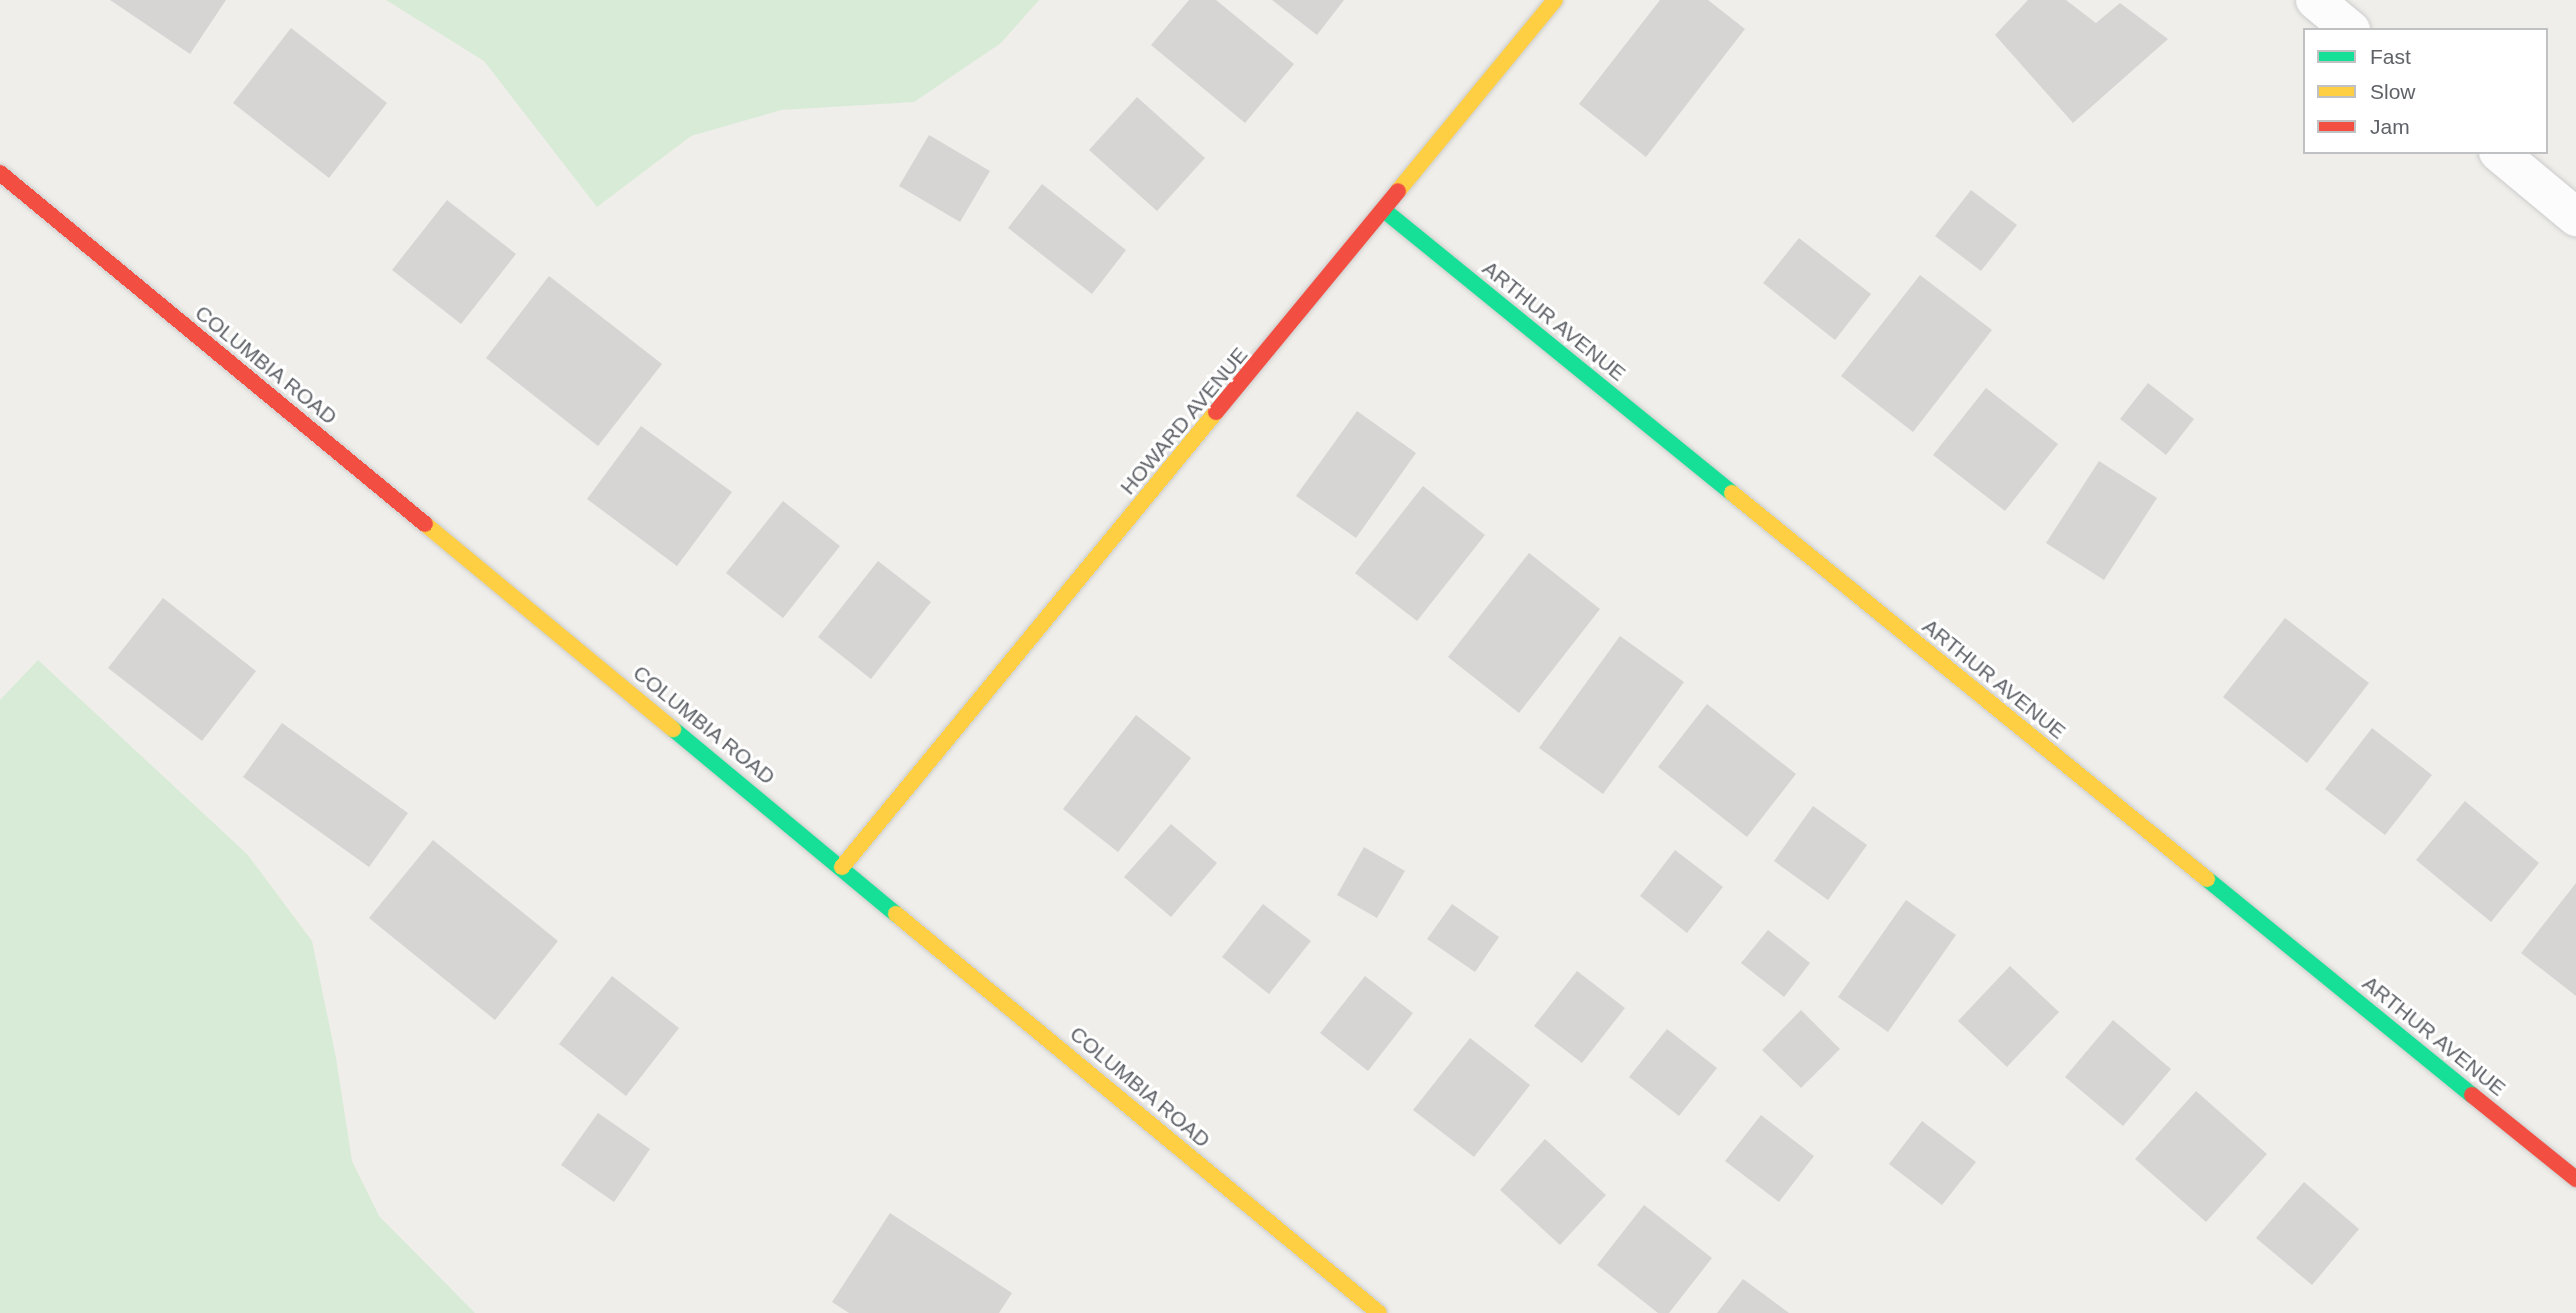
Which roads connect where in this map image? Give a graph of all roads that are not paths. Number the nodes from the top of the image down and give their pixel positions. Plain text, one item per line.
1 (1555, 0) edge
2 (2315, 0) edge
3 (2349, 28) edge
4 (2500, 154) edge
5 (0, 173) edge
6 (1385, 211) junction
7 (2576, 217) edge
8 (842, 867) junction
9 (2576, 1179) edge
10 (1379, 1313) edge

1 - 6 street, HOWARD AVENUE
2 - 3 street
4 - 7 street
5 - 8 street, COLUMBIA ROAD
6 - 8 street, HOWARD AVENUE
6 - 9 street, ARTHUR AVENUE
8 - 10 street, COLUMBIA ROAD

